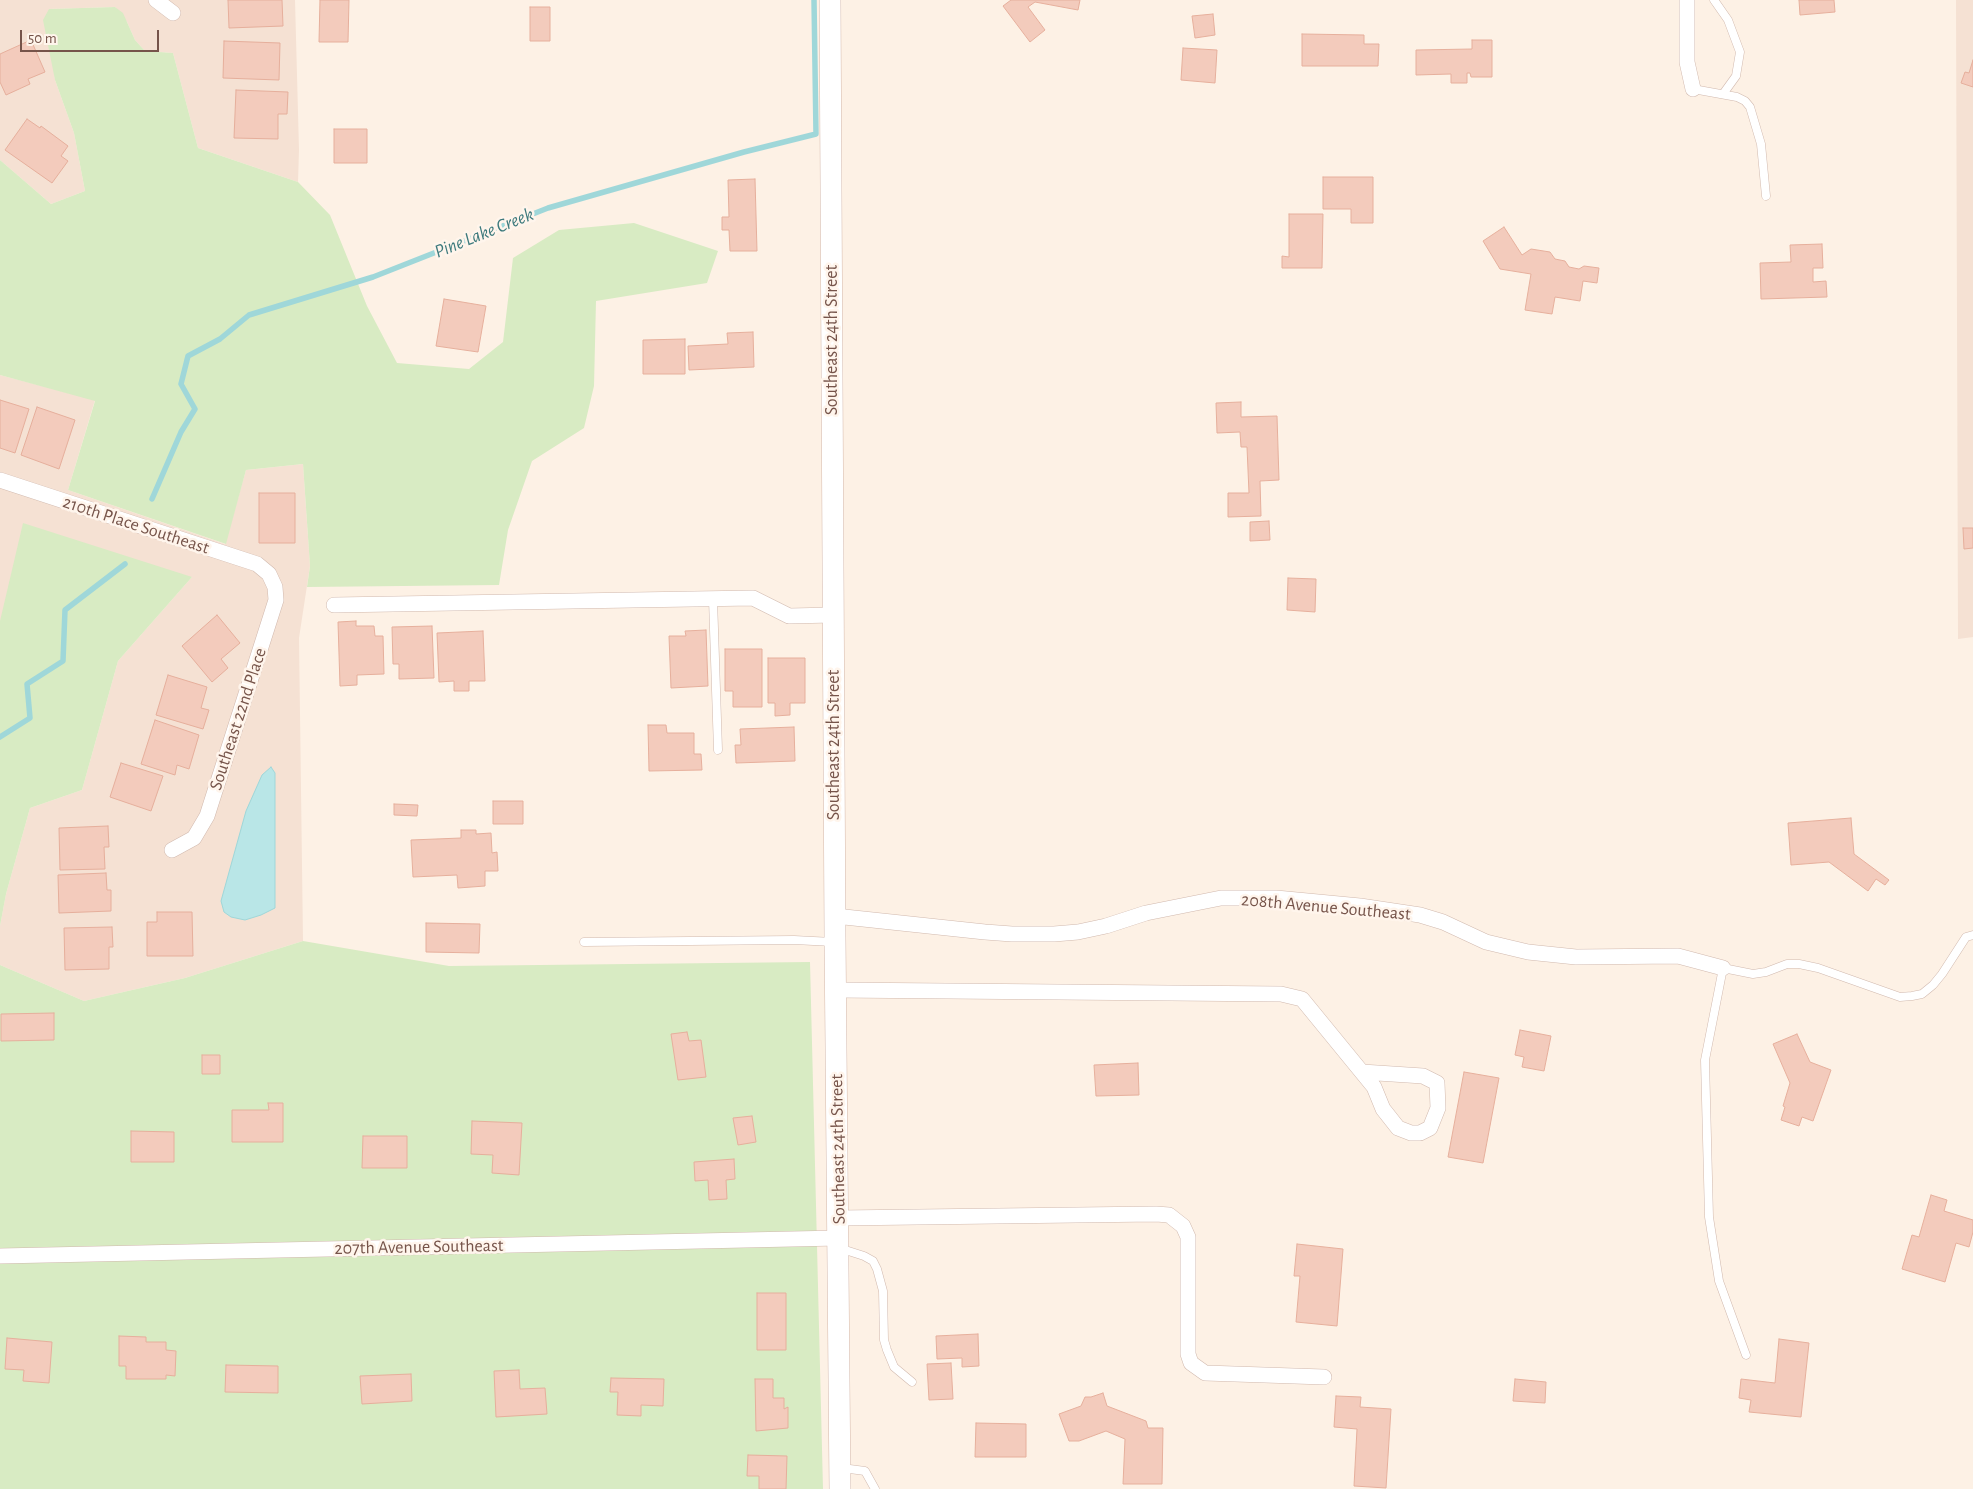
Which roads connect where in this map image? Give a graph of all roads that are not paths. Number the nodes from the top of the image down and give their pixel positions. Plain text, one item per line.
1 (156, 0) edge
2 (830, 0) edge
3 (1687, 0) edge
4 (1714, 0) edge
5 (173, 13) dead end
6 (1693, 89) joint
7 (1724, 94) junction
8 (1766, 196) dead end
9 (0, 480) edge
10 (270, 574) joint
11 (713, 599) junction
12 (334, 606) dead end
13 (833, 615) junction
14 (718, 750) dead end
15 (172, 850) dead end
16 (835, 916) junction
17 (1973, 935) edge
18 (584, 942) dead end
19 (835, 942) junction
20 (1723, 968) junction
21 (836, 990) junction
22 (1362, 1072) junction
23 (839, 1235) junction
24 (0, 1256) edge
25 (1746, 1355) dead end
26 (1324, 1377) dead end
27 (912, 1382) dead end
28 (840, 1479) edge
29 (875, 1489) edge

1 - 5 street
2 - 13 street, Southeast 24th Street
3 - 6 street
4 - 7 lane
6 - 7 lane
7 - 8 lane
9 - 10 street, 210th Place Southeast
10 - 15 street, Southeast 22nd Place
11 - 12 street
11 - 13 street
11 - 14 lane
13 - 16 street, Southeast 24th Street
16 - 19 street, Southeast 24th Street
16 - 20 street, 208th Avenue Southeast
17 - 20 lane
18 - 19 lane
19 - 21 street, Southeast 24th Street
20 - 25 lane
21 - 22 street
21 - 23 street, Southeast 24th Street
22 - 22 street
23 - 24 street, 207th Avenue Southeast
23 - 26 street, 207th Avenue Southeast
23 - 27 lane
23 - 28 street, Southeast 24th Street
28 - 29 lane

